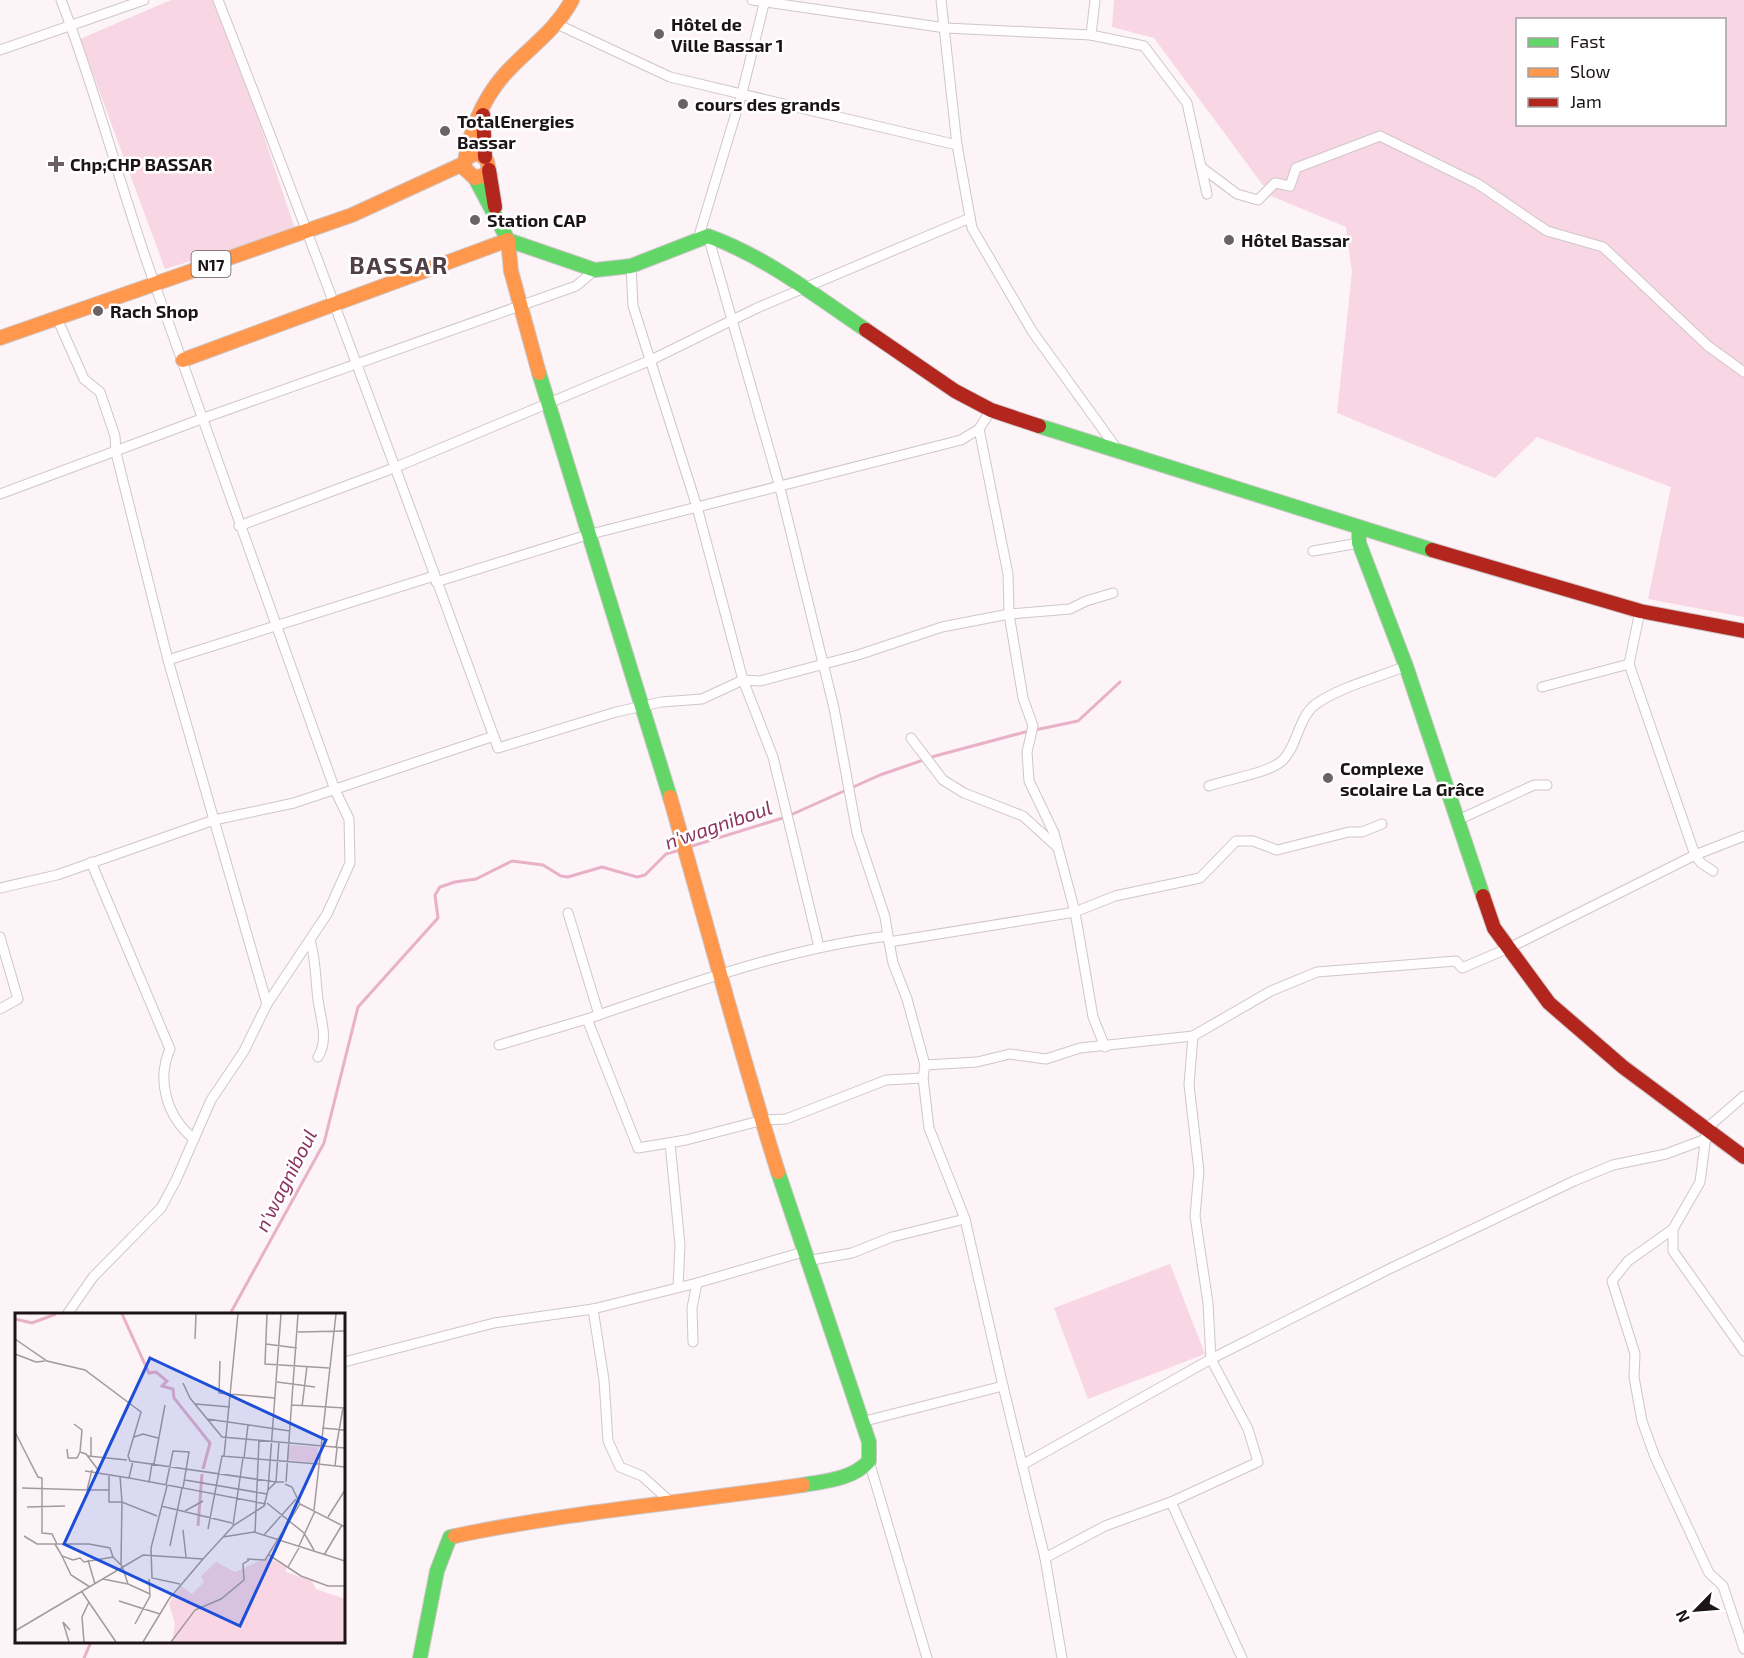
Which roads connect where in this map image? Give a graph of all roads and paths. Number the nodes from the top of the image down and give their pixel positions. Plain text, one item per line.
1 (61, 0) edge
2 (144, 0) edge
3 (218, 0) edge
4 (572, 0) edge
5 (752, 0) edge
6 (942, 0) edge
7 (1095, 0) edge
8 (764, 1) edge
9 (71, 25) junction
10 (559, 25) junction
11 (946, 28) junction
12 (1091, 35) junction
13 (0, 50) edge
14 (742, 93) junction
15 (483, 112) junction
16 (957, 145) junction
17 (466, 160) junction
18 (487, 163) junction
19 (1201, 167) junction
20 (472, 177) junction
21 (421, 187) junction
22 (1207, 194) dead end
23 (496, 218) junction
24 (970, 218) junction
25 (308, 231) junction
26 (703, 238) junction
27 (508, 240) junction
28 (631, 266) junction
29 (595, 270) junction
30 (154, 284) junction
31 (804, 288) junction
32 (334, 305) junction
33 (520, 307) junction
34 (56, 316) junction
35 (733, 319) junction
36 (0, 338) edge
37 (183, 360) junction
38 (651, 360) junction
39 (355, 364) junction
40 (1744, 372) edge
41 (550, 401) junction
42 (991, 410) junction
43 (204, 418) junction
44 (979, 429) junction
45 (1117, 449) junction
46 (116, 453) junction
47 (394, 468) junction
48 (779, 484) junction
49 (0, 495) edge
50 (697, 507) junction
51 (239, 526) junction
52 (587, 535) junction
53 (1359, 536) junction
54 (1313, 550) dead end
55 (435, 579) junction
56 (1113, 593) dead end
57 (1640, 611) junction
58 (1009, 614) junction
59 (276, 624) junction
60 (1744, 631) edge
61 (168, 660) junction
62 (824, 664) junction
63 (1629, 664) junction
64 (1406, 666) junction
65 (743, 680) junction
66 (1542, 687) dead end
67 (643, 706) junction
68 (494, 736) junction
69 (911, 738) dead end
70 (1547, 785) dead end
71 (1209, 786) dead end
72 (335, 790) junction
73 (214, 820) junction
74 (1458, 820) junction
75 (1382, 824) dead end
76 (1744, 836) edge
77 (1058, 848) junction
78 (1695, 855) junction
79 (91, 862) junction
80 (1713, 871) dead end
81 (0, 888) edge
82 (1075, 912) junction
83 (568, 913) dead end
84 (0, 937) edge
85 (889, 939) junction
86 (310, 940) junction
87 (819, 947) junction
88 (1509, 948) junction
89 (722, 975) junction
90 (267, 1004) junction
91 (0, 1009) edge
92 (598, 1015) junction
93 (587, 1019) junction
94 (1193, 1035) junction
95 (499, 1045) dead end
96 (1106, 1047) junction
97 (318, 1057) dead end
98 (925, 1065) junction
99 (923, 1078) junction
100 (1744, 1096) edge
101 (763, 1120) junction
102 (1706, 1134) junction
103 (194, 1139) junction
104 (669, 1143) junction
105 (1744, 1157) edge
106 (965, 1219) junction
107 (1674, 1229) junction
108 (804, 1257) junction
109 (697, 1283) junction
110 (678, 1287) junction
111 (593, 1309) junction
112 (68, 1312) dead end
113 (693, 1342) dead end
114 (1744, 1351) edge
115 (1211, 1359) junction
116 (345, 1362) edge
117 (1003, 1386) junction
118 (861, 1422) junction
119 (869, 1461) junction
120 (1022, 1465) junction
121 (1171, 1503) junction
122 (674, 1504) junction
123 (1046, 1558) junction
124 (1059, 1647) junction
125 (1744, 1649) edge
126 (420, 1658) edge
127 (927, 1658) edge
128 (1054, 1658) edge
129 (1062, 1658) edge
130 (1242, 1658) edge

1 - 9 street
2 - 9 street
3 - 25 street
4 - 10 street
5 - 8 street
6 - 11 street
7 - 12 street
8 - 11 street
8 - 14 street
9 - 13 street
9 - 30 street
10 - 14 street
10 - 15 street
11 - 12 street
11 - 16 street
12 - 19 street
14 - 16 street
14 - 26 street
15 - 17 street
15 - 18 street
16 - 24 street
17 - 18 street
17 - 20 street
17 - 21 street, N17
18 - 20 street
18 - 23 street
19 - 22 street
19 - 40 street
20 - 21 street, N17
20 - 23 street
21 - 25 street, N17
23 - 27 street
24 - 31 street
24 - 45 street
25 - 30 street, N17
25 - 32 street
26 - 28 street
26 - 31 street
26 - 35 street
27 - 29 street
27 - 32 street
27 - 33 street
28 - 29 street
28 - 38 street
29 - 33 street
30 - 34 street, N17
30 - 37 street
31 - 35 street
31 - 42 street
32 - 37 street
32 - 39 street
33 - 39 street
33 - 41 street
34 - 36 street, N17
34 - 46 street
35 - 38 street
35 - 48 street
37 - 43 street
38 - 41 street
38 - 50 street
39 - 43 street
39 - 47 street
41 - 47 street
41 - 52 street
42 - 44 street
42 - 45 street
43 - 46 street
43 - 51 street
44 - 48 street
44 - 58 street
45 - 53 street
46 - 49 street
46 - 61 street
47 - 51 street
47 - 55 street
48 - 50 street
48 - 62 street
50 - 52 street
50 - 65 street
51 - 59 street
52 - 55 street
52 - 67 street
53 - 54 street
53 - 57 street
53 - 64 street
55 - 59 street
55 - 68 street
56 - 58 street
57 - 60 street
57 - 63 street
58 - 62 street
58 - 77 street
59 - 61 street
59 - 72 street
61 - 73 street
62 - 65 street
62 - 85 street
63 - 66 street
63 - 78 street
64 - 71 street
64 - 74 street
65 - 67 street
65 - 87 street
67 - 68 street
67 - 89 street
68 - 72 street
69 - 77 street
70 - 74 street
72 - 73 street
72 - 86 street
73 - 79 street
73 - 90 street
74 - 88 street
75 - 82 street
76 - 78 street
77 - 82 street
78 - 80 street
78 - 88 street
79 - 81 street
79 - 103 street
82 - 85 street
82 - 96 street
83 - 92 street
84 - 91 street
85 - 87 street
85 - 98 street
86 - 90 street
86 - 97 street
87 - 89 street
88 - 94 street
88 - 102 street
89 - 92 street
89 - 101 street
90 - 103 street
92 - 93 street
93 - 95 street
93 - 104 street
94 - 96 street
94 - 115 street
96 - 98 street
98 - 99 street
99 - 101 street
99 - 106 street
100 - 102 street
101 - 104 street
101 - 108 street
102 - 105 street
102 - 107 street
102 - 115 street
103 - 112 street
104 - 110 street
106 - 108 street
106 - 117 street
107 - 114 street
107 - 125 street
108 - 109 street
108 - 118 street
109 - 110 street
109 - 113 street
110 - 111 street
111 - 116 street
111 - 122 street
115 - 120 street
115 - 121 street
117 - 118 street
117 - 120 street
118 - 119 street
119 - 122 street
119 - 127 street
120 - 123 street
121 - 123 street
121 - 130 street
122 - 126 street
123 - 124 street
124 - 128 street
124 - 129 street

